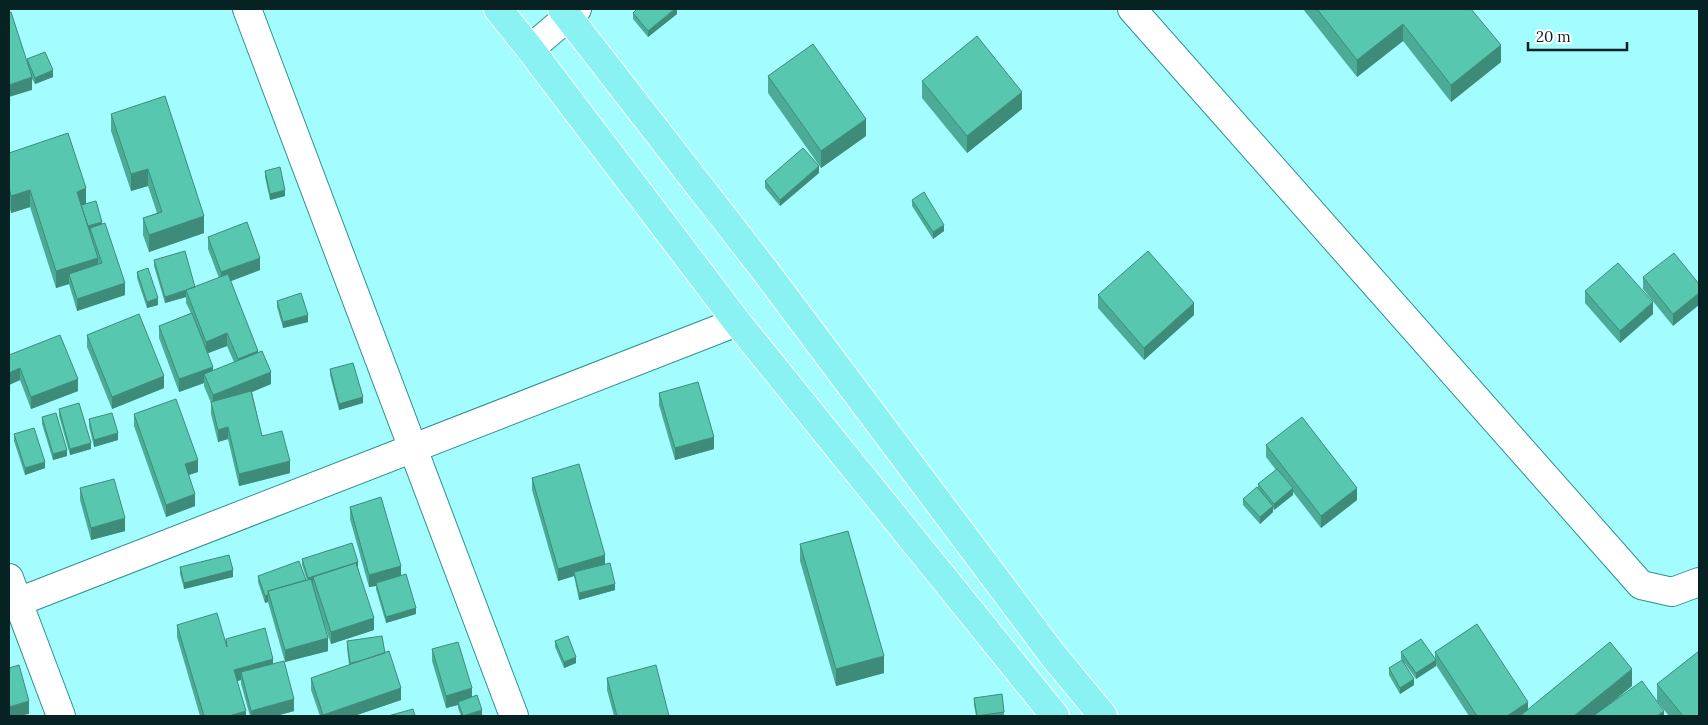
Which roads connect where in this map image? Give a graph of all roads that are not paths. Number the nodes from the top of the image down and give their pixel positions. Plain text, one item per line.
1 (246, 9) edge
2 (498, 9) edge
3 (1132, 9) edge
4 (569, 11) edge
5 (530, 49) junction
6 (737, 322) junction
7 (413, 448) junction
8 (1699, 582) edge
9 (13, 590) edge
10 (61, 716) edge
11 (514, 716) edge
12 (1055, 716) edge
13 (1103, 716) edge

1 - 7 street
2 - 5 main road
3 - 8 street
4 - 5 street
4 - 13 main road
5 - 6 main road
6 - 7 street
6 - 12 main road
7 - 9 street
7 - 11 street
9 - 10 street

